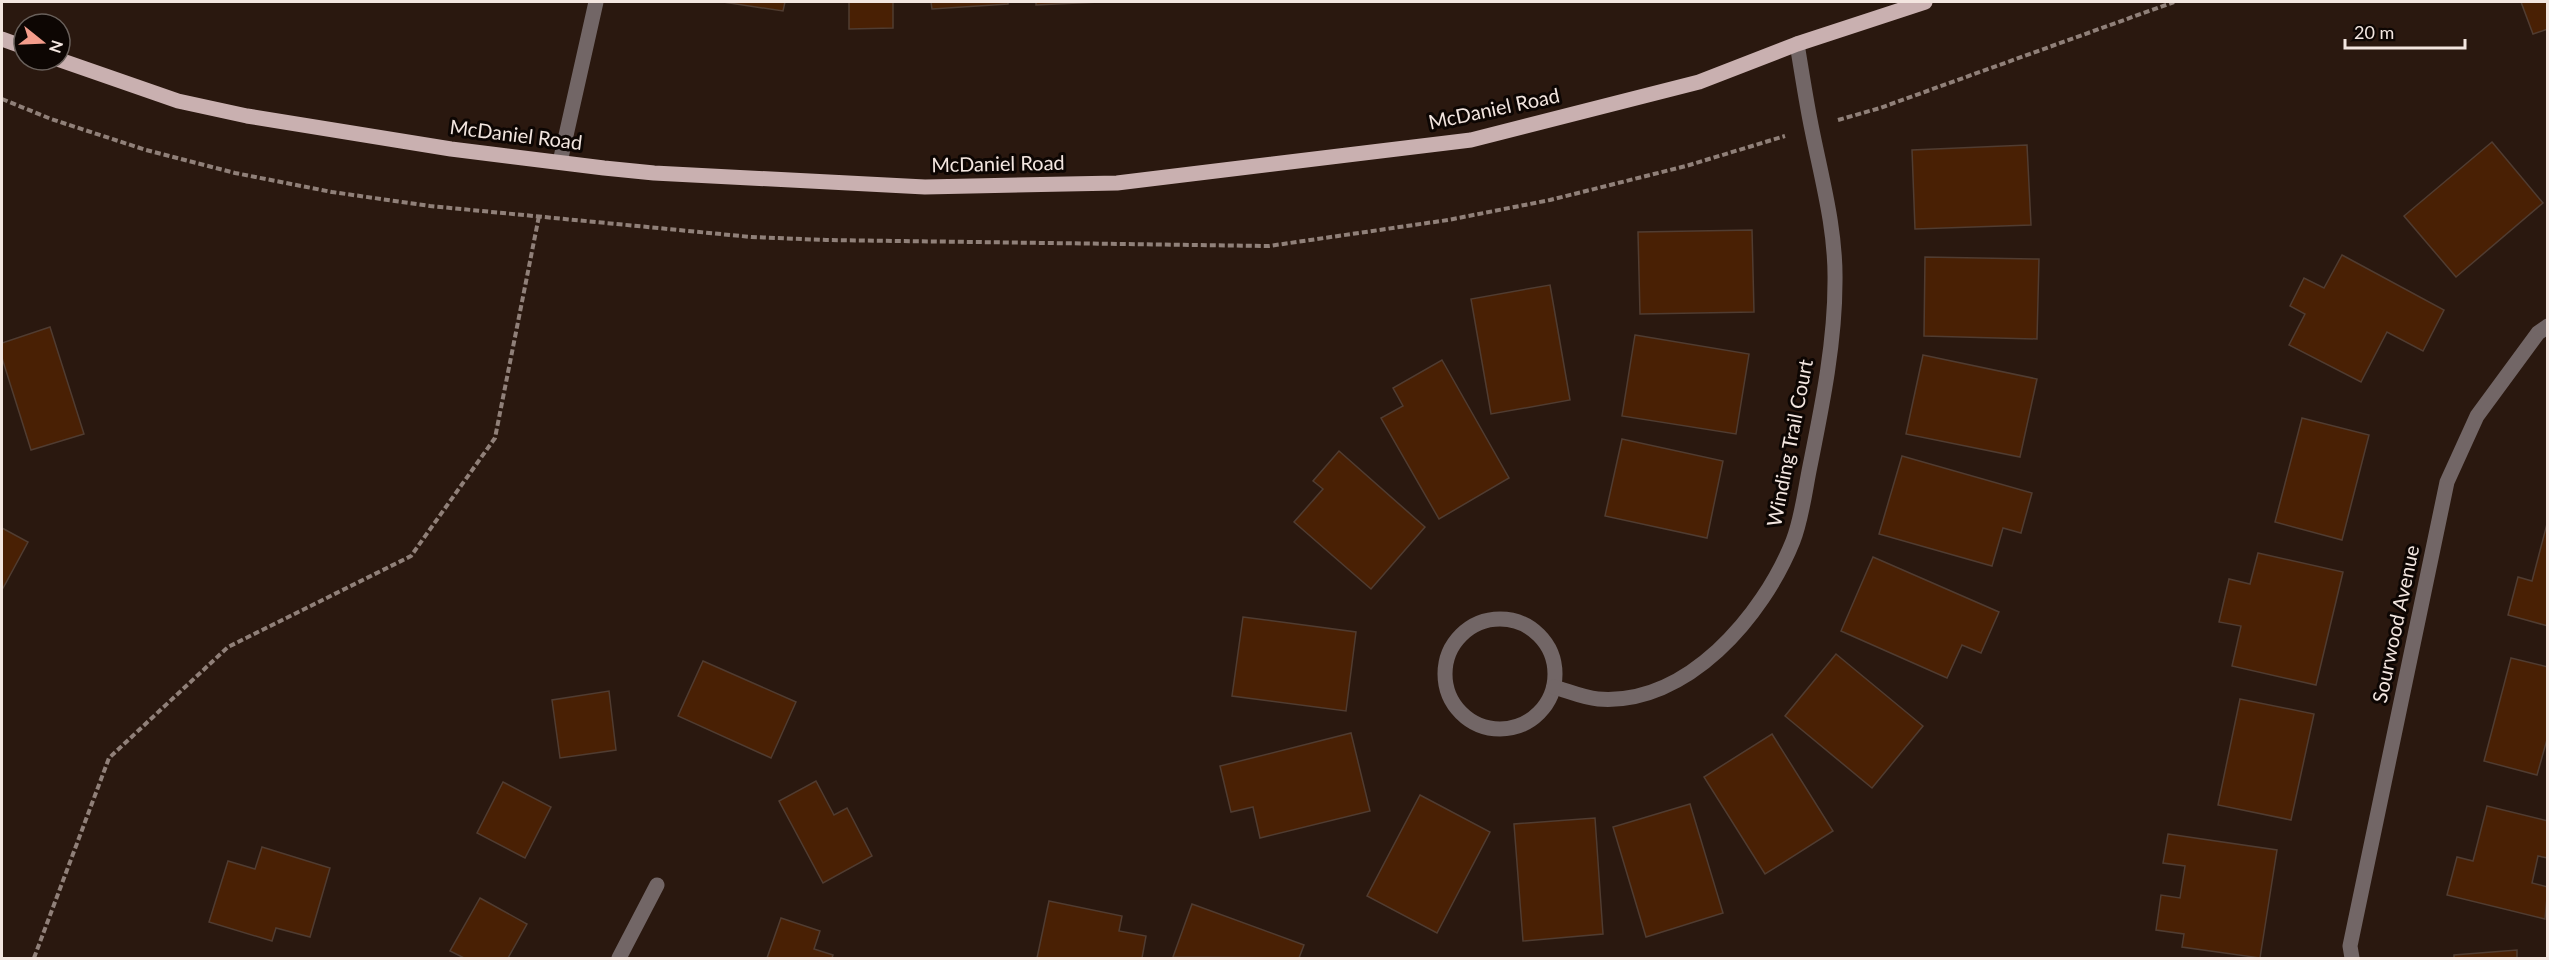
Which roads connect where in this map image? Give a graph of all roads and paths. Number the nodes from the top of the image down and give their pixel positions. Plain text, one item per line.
1 (596, 2) edge
2 (1925, 2) edge
3 (1797, 45) junction
4 (72, 64) edge
5 (560, 162) junction
6 (539, 216) dead end
7 (2547, 326) edge
8 (1554, 687) junction
9 (657, 885) dead end
10 (34, 958) edge
11 (620, 958) edge
12 (2352, 958) edge

1 - 5 street
2 - 3 main road, McDaniel Road
3 - 5 main road, McDaniel Road
3 - 8 street, Winding Trail Court
4 - 5 main road, McDaniel Road
6 - 10 path
7 - 12 street, Sourwood Avenue
8 - 8 street
9 - 11 street

